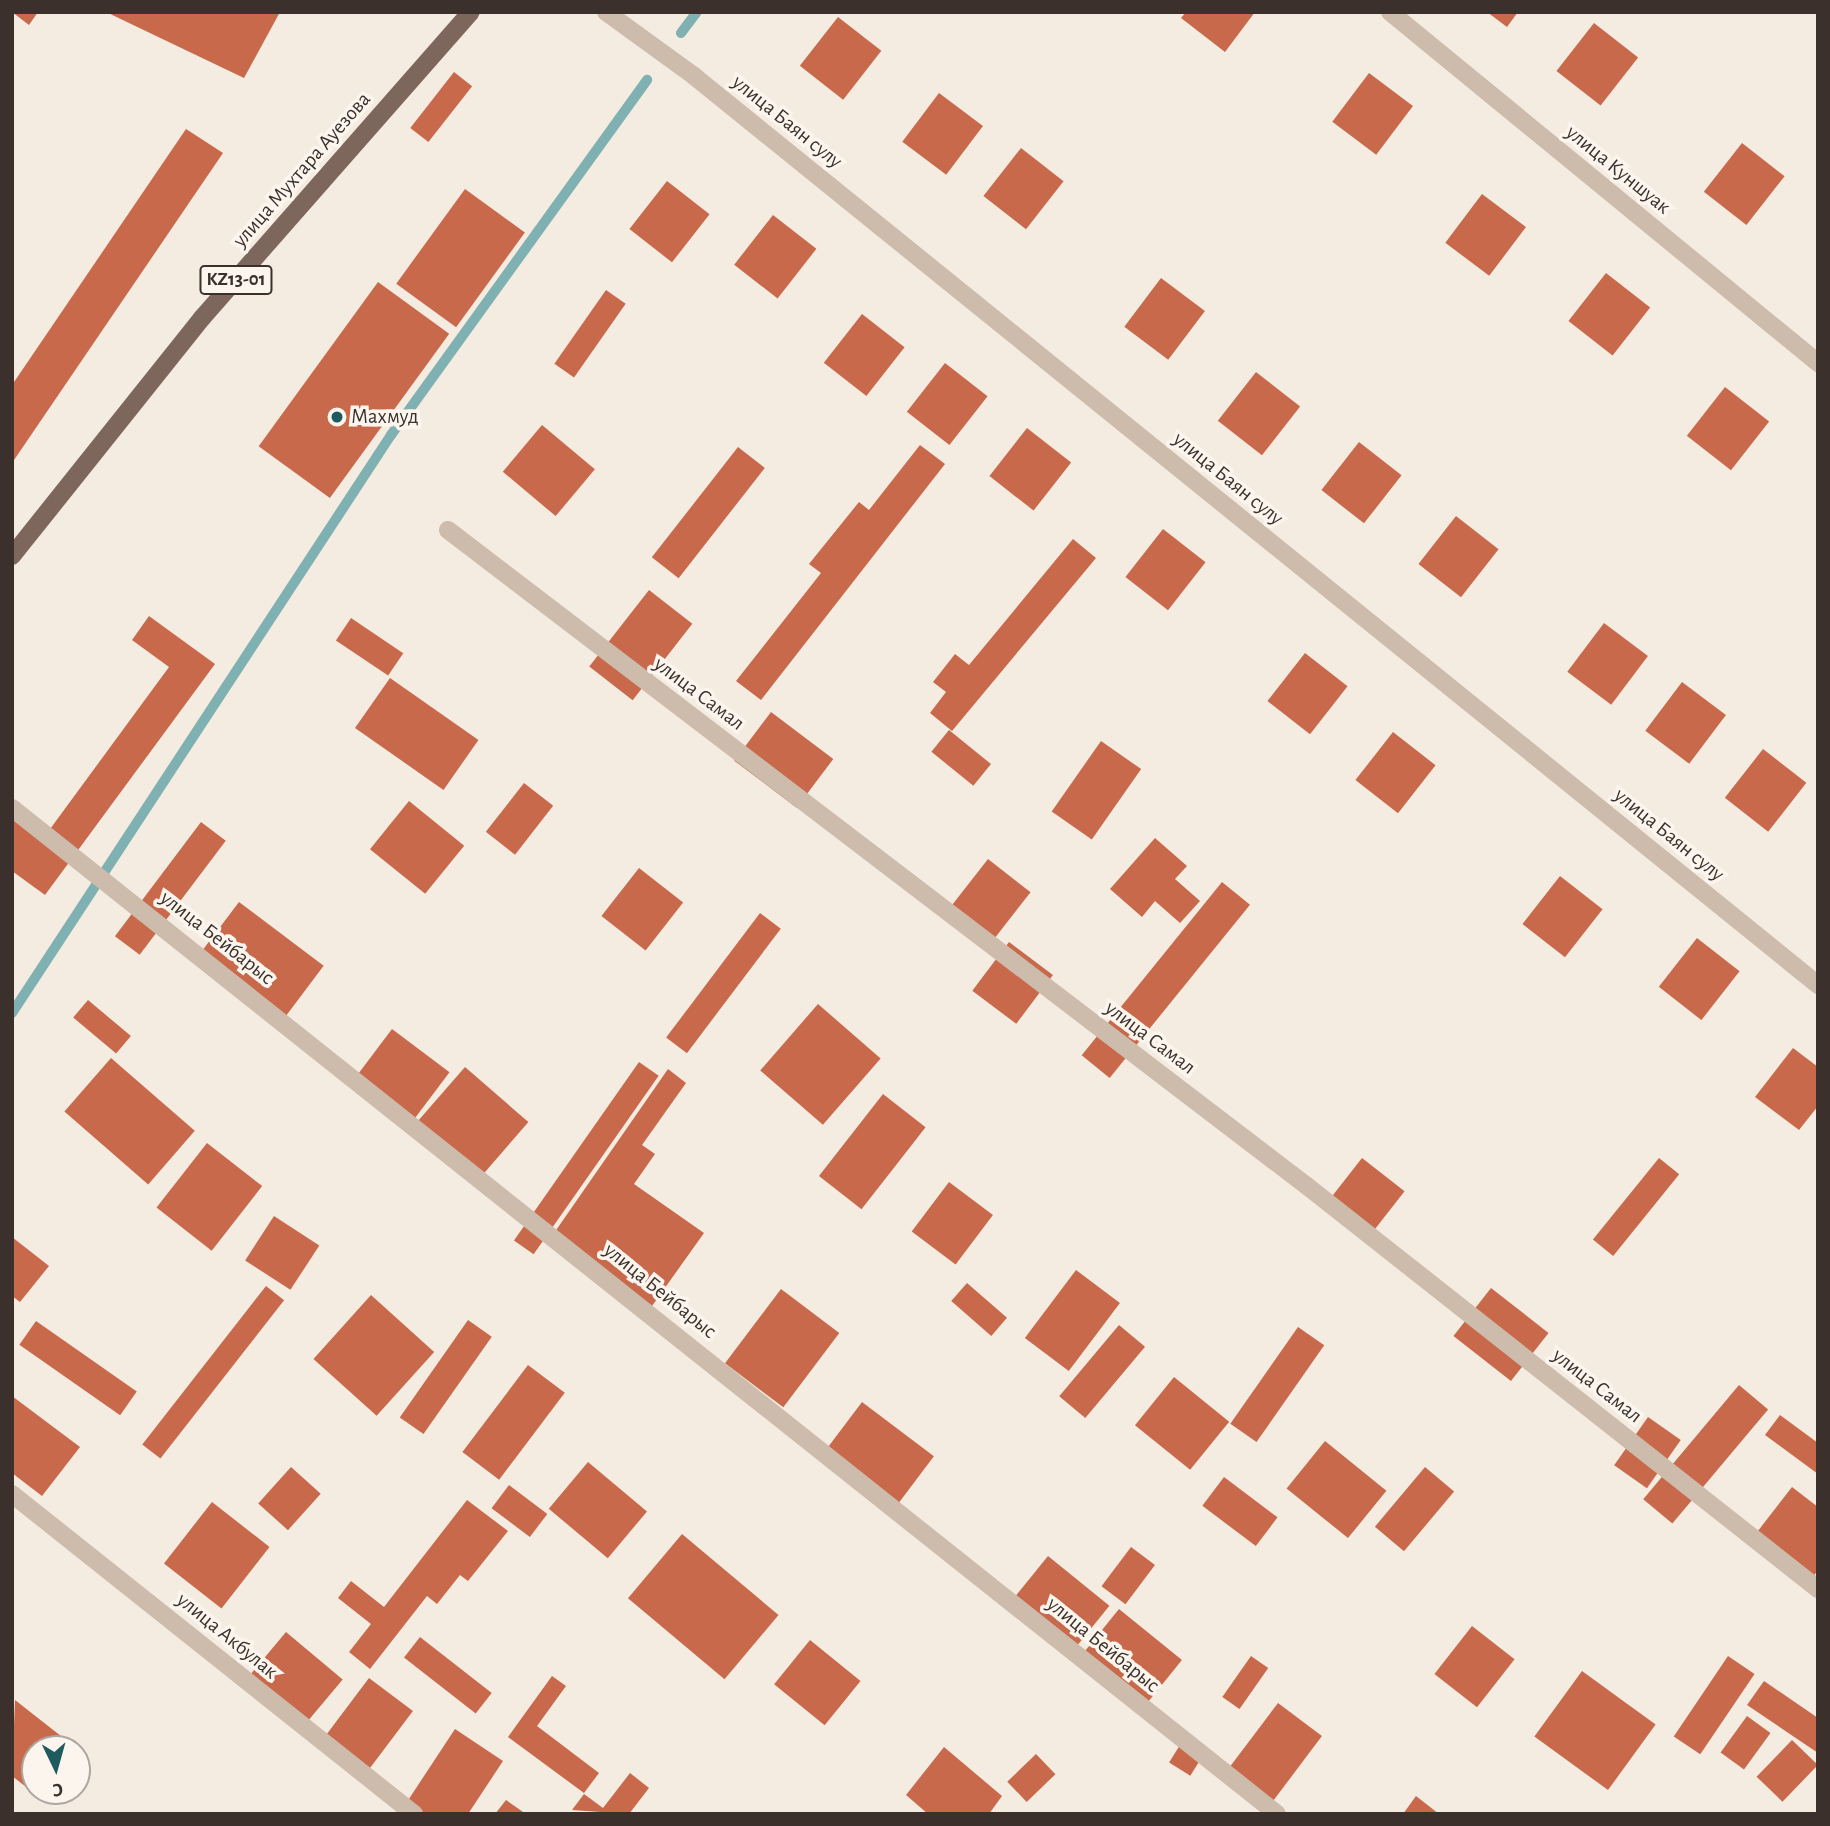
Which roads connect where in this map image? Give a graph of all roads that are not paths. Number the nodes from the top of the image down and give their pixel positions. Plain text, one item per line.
1 (471, 12) edge
2 (606, 12) edge
3 (1390, 12) edge
4 (1818, 363) edge
5 (448, 530) dead end
6 (12, 556) edge
7 (12, 808) edge
8 (1818, 985) edge
9 (12, 1494) edge
10 (1818, 1590) edge
11 (414, 1814) edge
12 (1277, 1814) edge

1 - 6 main road, улица Мухтара Ауезова / KZ13-01
2 - 8 street, улица Баян сулу
3 - 4 street, улица Куншуак
5 - 10 street, улица Самал
7 - 12 street, улица Бейбарыс
9 - 11 street, улица Акбулак

